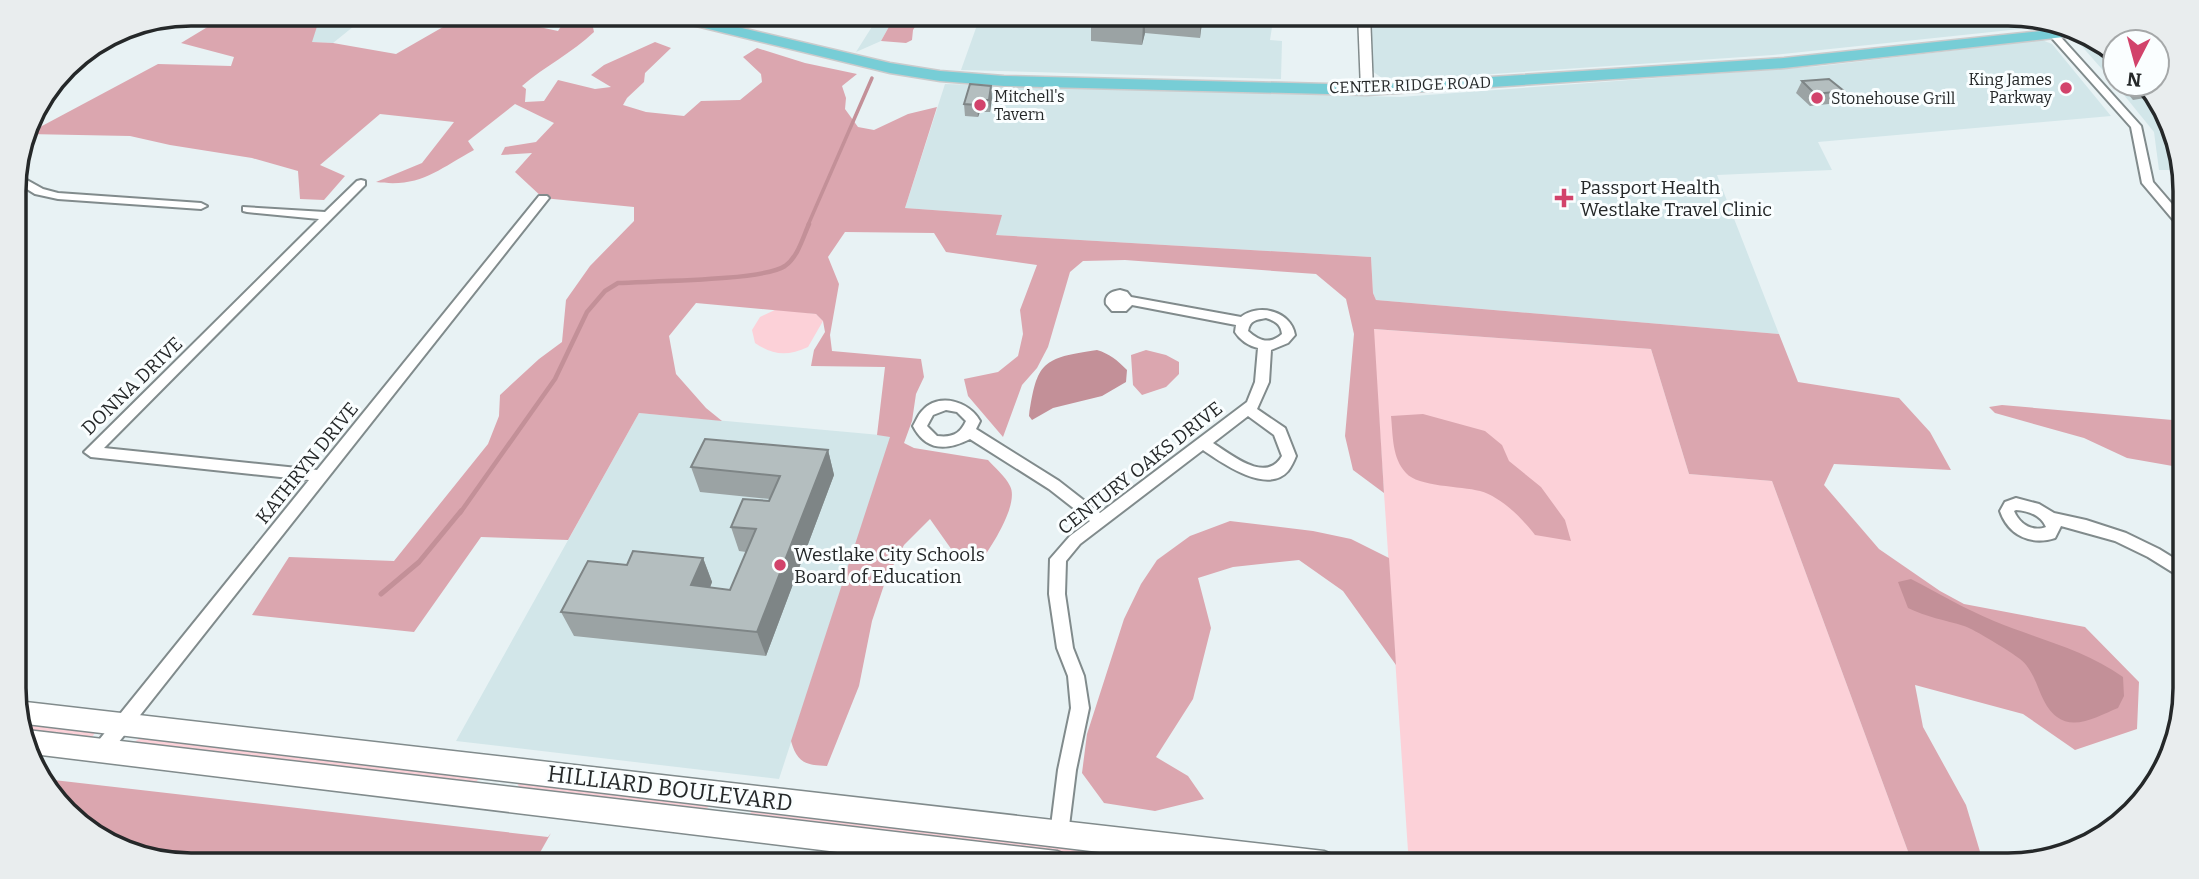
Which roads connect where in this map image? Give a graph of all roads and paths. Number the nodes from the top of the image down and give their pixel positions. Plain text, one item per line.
1 (736, 26) edge
2 (1364, 26) edge
3 (2054, 34) joint
4 (1367, 90) junction
5 (361, 183) dead end
6 (27, 184) edge
7 (542, 198) dead end
8 (201, 206) dead end
9 (247, 209) dead end
10 (2173, 212) edge
11 (329, 216) junction
12 (1128, 300) dead end
13 (1243, 322) junction
14 (1265, 346) junction
15 (1248, 409) junction
16 (968, 431) dead end
17 (1202, 443) junction
18 (322, 476) junction
19 (2049, 518) dead end
20 (1100, 521) junction
21 (2173, 566) edge
22 (28, 713) edge
23 (123, 724) junction
24 (36, 743) edge
25 (101, 751) junction
26 (1059, 834) junction
27 (1175, 852) edge
28 (952, 853) edge

1 - 4 main road, CENTER RIDGE ROAD
2 - 4 street
3 - 4 main road, CENTER RIDGE ROAD
3 - 10 street
5 - 11 street, DONNA DRIVE
6 - 8 street
7 - 18 street, KATHRYN DRIVE
9 - 11 street
11 - 18 street, DONNA DRIVE
12 - 13 street
13 - 14 street
13 - 14 street
14 - 15 street, CENTURY OAKS DRIVE
15 - 17 street, CENTURY OAKS DRIVE
15 - 17 street
16 - 20 street
17 - 20 street, CENTURY OAKS DRIVE
18 - 23 street, KATHRYN DRIVE
19 - 21 street
20 - 26 street, CENTURY OAKS DRIVE
22 - 23 main road, HILLIARD BOULEVARD
23 - 25 street, KATHRYN DRIVE
23 - 26 main road, HILLIARD BOULEVARD
24 - 25 main road, HILLIARD BOULEVARD
25 - 28 main road, HILLIARD BOULEVARD
26 - 27 main road, HILLIARD BOULEVARD

